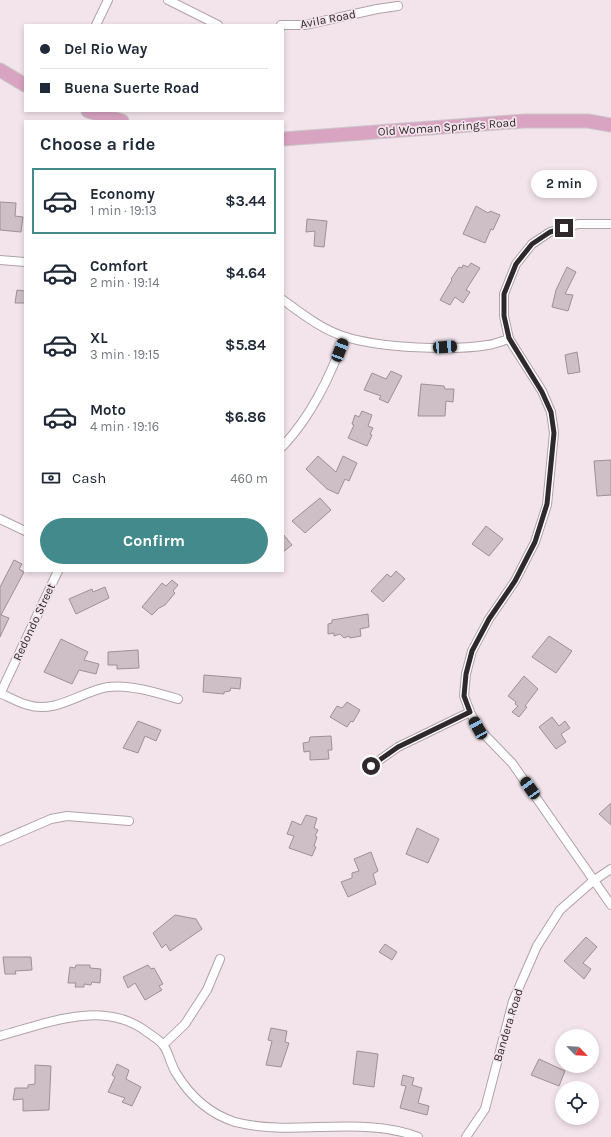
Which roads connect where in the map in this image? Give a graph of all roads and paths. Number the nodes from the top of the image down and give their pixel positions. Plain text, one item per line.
1 (108, 0) edge
2 (168, 0) edge
3 (398, 6) dead end
4 (96, 24) edge
5 (216, 24) edge
6 (284, 25) edge
7 (0, 70) edge
8 (24, 84) edge
9 (91, 112) edge
10 (119, 120) edge
11 (611, 125) edge
12 (284, 139) edge
13 (611, 224) edge
14 (0, 260) edge
15 (24, 262) edge
16 (284, 301) edge
17 (345, 337) junction
18 (509, 338) junction
19 (284, 445) edge
20 (0, 519) edge
21 (24, 531) edge
22 (58, 572) edge
23 (0, 694) edge
24 (178, 699) dead end
25 (470, 712) junction
26 (371, 766) dead end
27 (129, 821) dead end
28 (0, 841) edge
29 (611, 870) edge
30 (593, 880) junction
31 (611, 905) edge
32 (220, 959) dead end
33 (0, 1036) edge
34 (163, 1045) junction
35 (418, 1137) edge
36 (466, 1137) edge

1 - 4 street
2 - 5 street
3 - 6 street, Avila Road
7 - 8 main road
9 - 10 main road
11 - 12 main road, Old Woman Springs Road
13 - 18 street
14 - 15 street
16 - 17 street
17 - 18 street
17 - 19 street
18 - 25 street
20 - 21 street
22 - 23 street, Redondo Street
23 - 24 street
25 - 26 street
25 - 30 street
27 - 28 street
29 - 30 street, Bandera Road
30 - 31 street
30 - 36 street, Bandera Road
32 - 34 street
33 - 34 street
34 - 35 street

